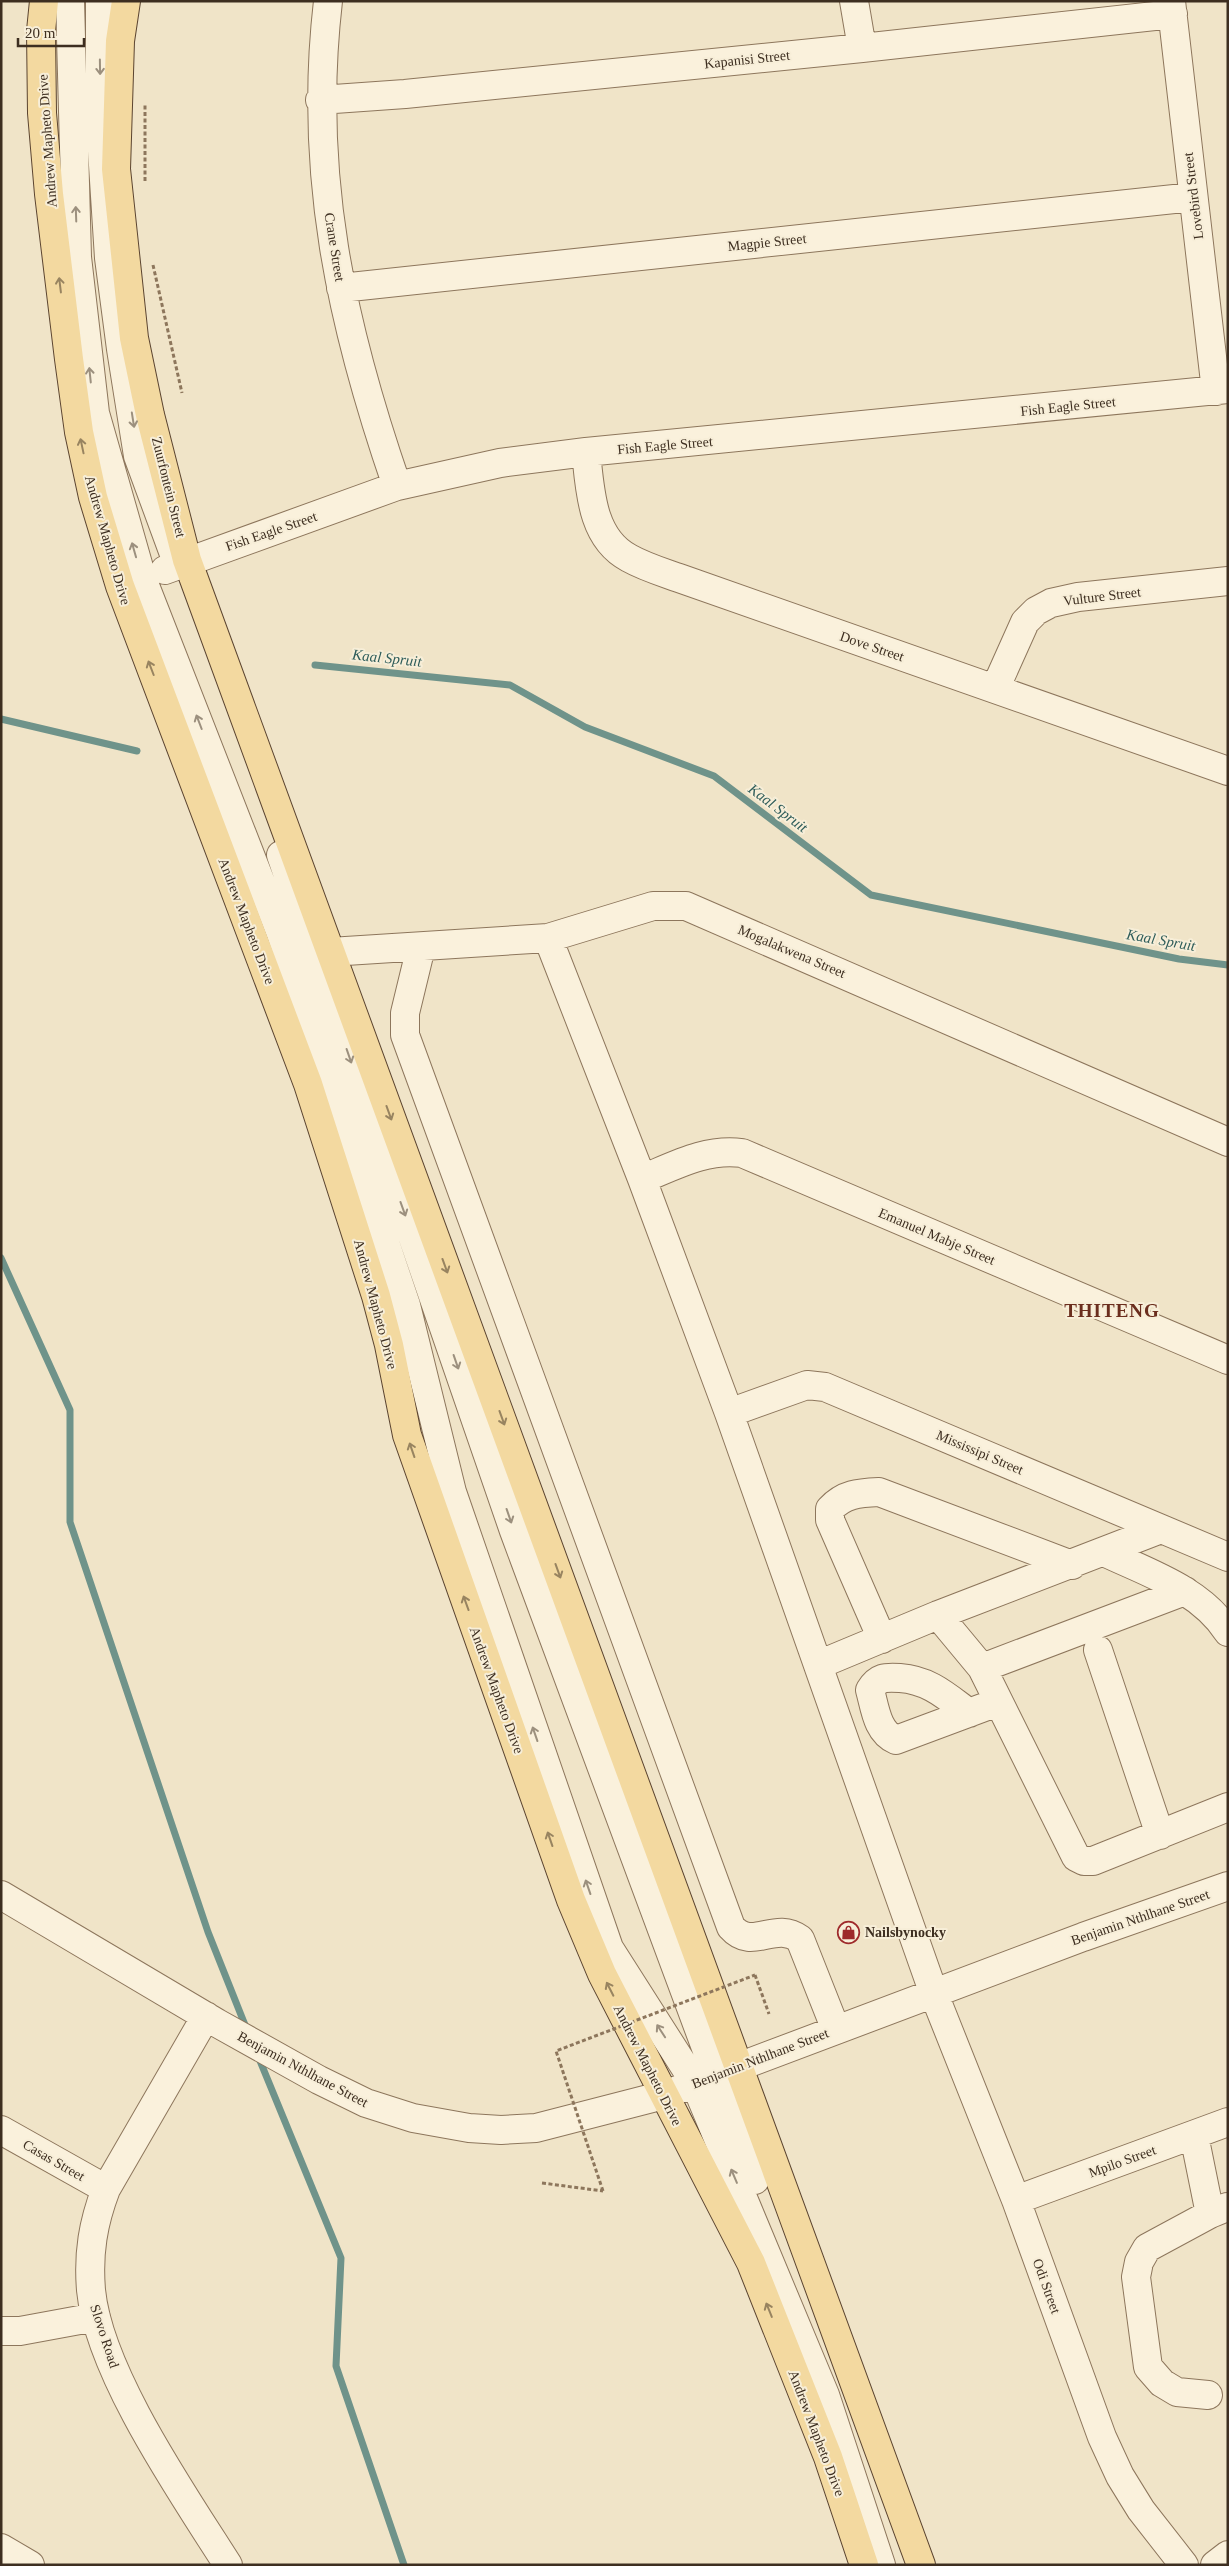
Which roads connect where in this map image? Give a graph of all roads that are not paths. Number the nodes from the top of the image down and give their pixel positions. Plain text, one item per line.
1 (44, 1) edge
2 (70, 1) edge
3 (100, 1) edge
4 (126, 1) edge
5 (328, 1) edge
6 (854, 1) edge
7 (1172, 8) edge
8 (862, 48) junction
9 (320, 100) junction
10 (1193, 197) junction
11 (341, 288) junction
12 (1222, 390) edge
13 (586, 452) junction
14 (397, 486) junction
15 (182, 563) junction
16 (1228, 581) edge
17 (131, 582) junction
18 (995, 689) junction
19 (247, 739) junction
20 (1228, 771) edge
21 (548, 938) junction
22 (421, 947) junction
23 (330, 952) junction
24 (1228, 1142) edge
25 (642, 1179) junction
26 (1228, 1360) edge
27 (729, 1413) junction
28 (1160, 1529) junction
29 (1104, 1552) junction
30 (1228, 1557) edge
31 (1072, 1565) junction
32 (1185, 1591) junction
33 (938, 1615) junction
34 (1228, 1632) edge
35 (882, 1639) junction
36 (1098, 1650) dead end
37 (818, 1665) junction
38 (982, 1668) junction
39 (998, 1702) junction
40 (969, 1713) dead end
41 (1228, 1807) edge
42 (1160, 1835) junction
43 (1228, 1886) edge
44 (1, 1895) edge
45 (934, 1994) junction
46 (212, 2019) junction
47 (836, 2030) junction
48 (717, 2075) junction
49 (664, 2095) junction
50 (1228, 2122) edge
51 (1, 2130) edge
52 (1194, 2135) junction
53 (106, 2189) junction
54 (1016, 2200) junction
55 (1219, 2210) edge
56 (96, 2318) junction
57 (1, 2332) edge
58 (1208, 2395) dead end
59 (1, 2548) edge
60 (1228, 2555) edge
61 (226, 2564) edge
62 (30, 2565) edge
63 (864, 2565) edge
64 (881, 2565) edge
65 (897, 2565) edge
66 (921, 2565) edge
67 (1184, 2565) edge
68 (1215, 2565) edge

17 -> 1 main road, Andrew Mapheto Drive
17 -> 2 street
3 -> 15 street
4 - 15 main road, Zuurfontein Street
5 - 9 street, Crane Street
6 - 8 street
7 - 8 street, Kapanisi Street
7 - 10 street, Lovebird Street
8 - 9 street, Kapanisi Street
9 - 11 street, Crane Street
10 - 11 street, Magpie Street
10 - 12 street, Lovebird Street
11 - 14 street, Crane Street
12 - 13 street, Fish Eagle Street
13 - 14 street, Fish Eagle Street
13 - 18 street, Dove Street
14 - 15 street, Fish Eagle Street
15 - 17 street, Fish Eagle Street
15 - 19 main road
16 - 18 street, Vulture Street
48 -> 17 street
49 -> 17 main road, Andrew Mapheto Drive
18 - 20 street, Dove Street
19 - 23 main road
19 -> 48 street
21 - 22 street, Mogalakwena Street
21 - 24 street, Mogalakwena Street
21 - 25 street, Odi Street
22 - 23 street, Mogalakwena Street
22 - 47 street
23 -> 48 main road
25 - 26 street, Emanuel Mabje Street
25 - 27 street, Odi Street
27 - 28 street, Mississipi Street
27 - 37 street, Odi Street
28 - 29 street
28 - 30 street, Mississipi Street
29 - 31 street
29 - 32 street
31 - 33 street
31 - 35 street
32 - 34 street
32 - 38 street
33 - 35 street
33 - 38 street
35 - 37 street
36 - 42 street
37 - 45 street, Odi Street
38 - 39 street
39 - 40 street
39 - 42 street
41 - 42 street
43 - 45 street, Benjamin Nthlhane Street
44 - 46 street, Benjamin Nthlhane Street
45 - 47 street, Benjamin Nthlhane Street
45 - 54 street, Odi Street
46 - 49 street, Benjamin Nthlhane Street
46 - 53 street, Slovo Road
47 - 48 street, Benjamin Nthlhane Street
48 - 49 street, Benjamin Nthlhane Street
64 -> 48 street
48 - 65 street
48 - 66 main road
63 -> 49 main road, Andrew Mapheto Drive
50 - 52 street, Mpilo Street
51 - 53 street, Casas Street
52 - 54 street, Mpilo Street
52 - 55 street
53 - 56 street, Slovo Road
54 - 67 street, Odi Street
55 - 58 street
56 - 57 street
56 - 61 street, Slovo Road
59 - 62 street
60 - 68 street

